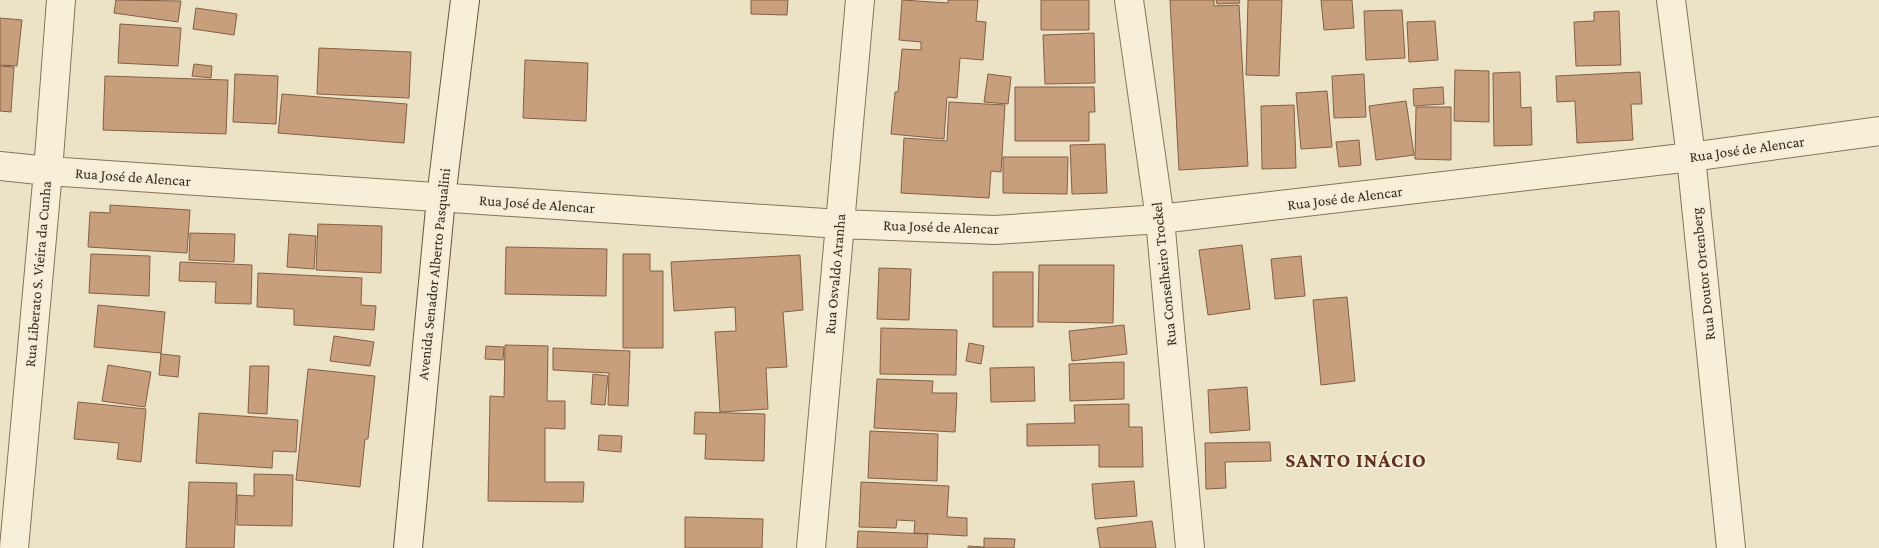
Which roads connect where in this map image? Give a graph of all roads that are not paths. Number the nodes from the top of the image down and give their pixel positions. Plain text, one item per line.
1 (61, 0) edge
2 (465, 0) edge
3 (860, 0) edge
4 (1129, 0) edge
5 (1671, 0) edge
6 (1879, 131) edge
7 (1691, 157) junction
8 (0, 166) edge
9 (48, 171) junction
10 (441, 198) junction
11 (1160, 220) junction
12 (840, 224) junction
13 (14, 548) edge
14 (408, 548) edge
15 (811, 548) edge
16 (1190, 548) edge
17 (1731, 548) edge

1 - 9 street, Rua Liberato S. Vieira da Cunha
2 - 10 street, Avenida Senador Alberto Pasqualini
3 - 12 street, Rua Osvaldo Aranha
4 - 11 street, Rua Conselheiro Trockel
5 - 7 street, Rua Doutor Ortenberg
6 - 7 street, Rua José de Alencar
7 - 11 street, Rua José de Alencar
7 - 17 street, Rua Doutor Ortenberg
8 - 9 street, Rua José de Alencar
9 - 10 street, Rua José de Alencar
9 - 13 street, Rua Liberato S. Vieira da Cunha
10 - 12 street, Rua José de Alencar
10 - 14 street, Avenida Senador Alberto Pasqualini
11 - 12 street, Rua José de Alencar
11 - 16 street, Rua Conselheiro Trockel
12 - 15 street, Rua Osvaldo Aranha

